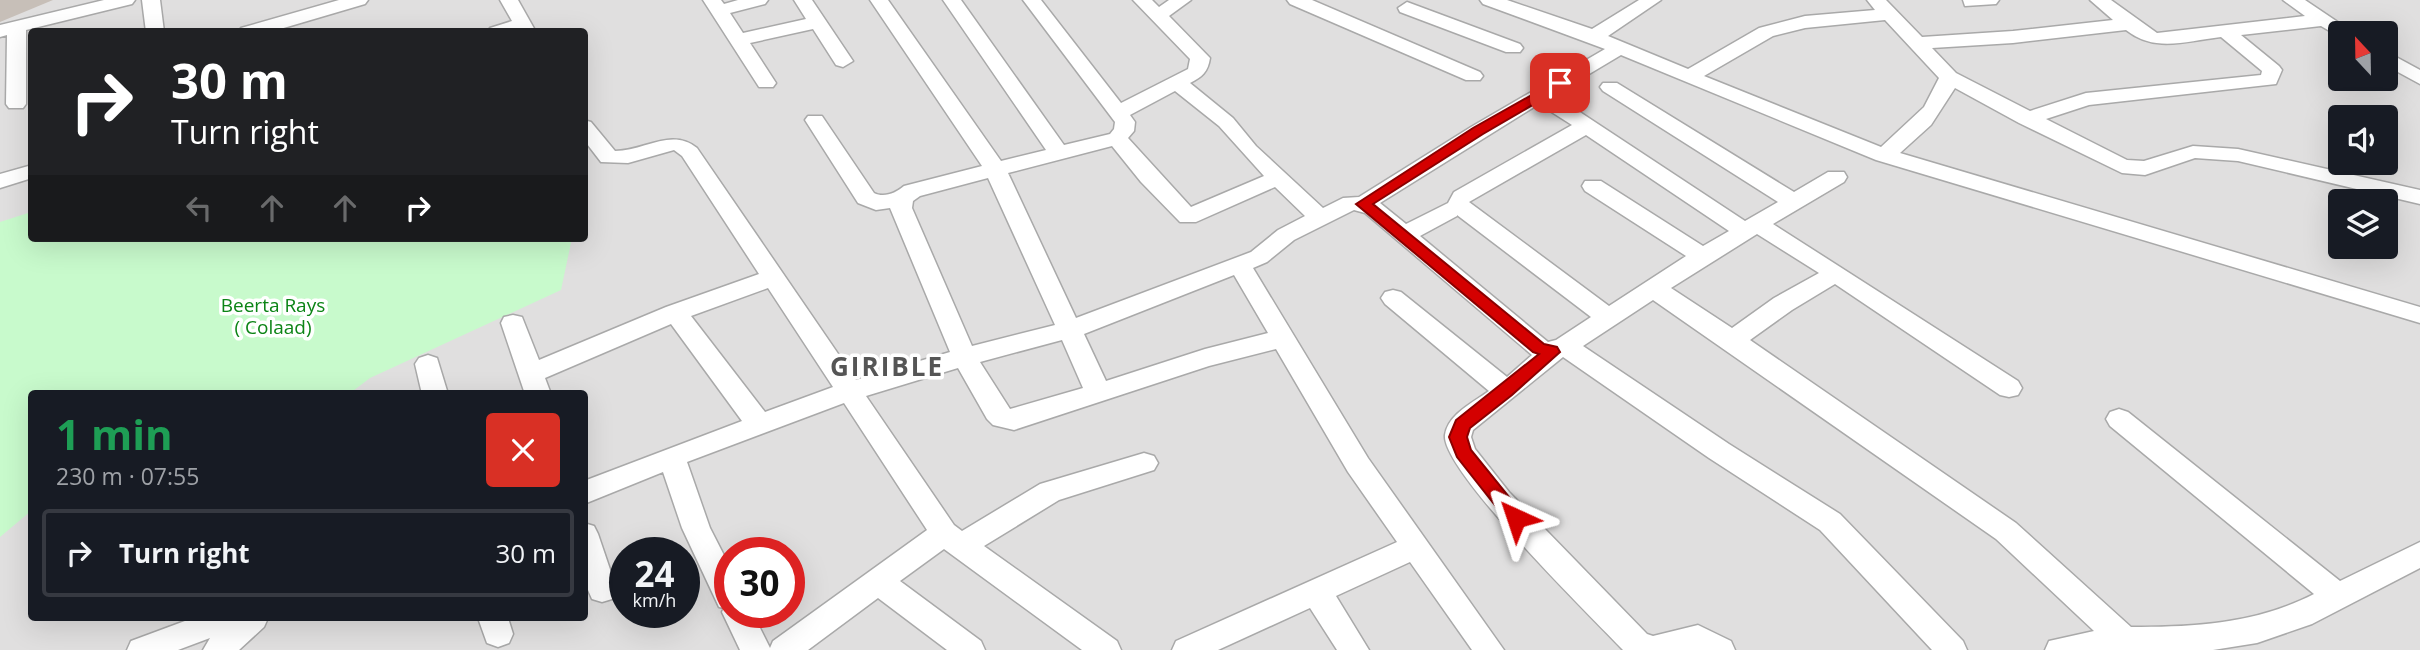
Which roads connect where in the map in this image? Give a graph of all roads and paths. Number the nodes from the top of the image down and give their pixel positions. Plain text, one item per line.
1 (126, 0) edge
2 (151, 0) edge
3 (288, 0) edge
4 (359, 0) edge
5 (509, 0) edge
6 (759, 0) edge
7 (803, 0) edge
8 (952, 0) edge
9 (1032, 0) edge
10 (1142, 0) edge
11 (1182, 0) edge
12 (1296, 0) edge
13 (1652, 0) edge
14 (1876, 0) edge
15 (2099, 0) edge
16 (2292, 0) edge
17 (1495, 1) edge
18 (888, 2) edge
19 (1414, 4) edge
20 (715, 5) edge
21 (1890, 14) junction
22 (1157, 16) junction
23 (296, 18) junction
24 (2323, 20) junction
25 (818, 22) junction
26 (2328, 23) edge
27 (2128, 24) junction
28 (9, 28) edge
29 (154, 28) edge
30 (262, 28) edge
31 (525, 28) edge
32 (2225, 32) junction
33 (1368, 33) junction
34 (1595, 36) junction
35 (738, 40) junction
36 (1918, 43) junction
37 (1622, 47) junction
38 (1513, 48) dead end
39 (843, 61) dead end
40 (2398, 65) edge
41 (1473, 76) dead end
42 (1689, 76) junction
43 (1949, 77) junction
44 (2420, 78) edge
45 (766, 83) dead end
46 (1177, 83) junction
47 (1610, 87) dead end
48 (1540, 95) junction
49 (16, 104) edge
50 (1118, 113) junction
51 (2026, 118) junction
52 (815, 120) dead end
53 (1586, 126) junction
54 (588, 131) edge
55 (1117, 138) junction
56 (1059, 153) junction
57 (1884, 155) junction
58 (995, 169) junction
59 (28, 172) edge
60 (1836, 177) dead end
61 (1278, 178) junction
62 (0, 181) edge
63 (1593, 186) dead end
64 (2420, 197) edge
65 (902, 199) junction
66 (1794, 202) junction
67 (1363, 204) junction
68 (1462, 208) junction
69 (1320, 218) junction
70 (1751, 228) junction
71 (1404, 235) junction
72 (1703, 256) junction
73 (1239, 264) junction
74 (1836, 273) junction
75 (774, 277) junction
76 (1653, 288) junction
77 (1393, 298) dead end
78 (676, 313) junction
79 (2420, 315) edge
80 (1608, 318) junction
81 (513, 323) dead end
82 (1069, 330) junction
83 (1284, 338) junction
84 (1732, 340) junction
85 (1558, 349) junction
86 (964, 356) junction
87 (428, 364) dead end
88 (534, 384) edge
89 (2010, 388) dead end
90 (434, 390) edge
91 (850, 391) junction
92 (1507, 391) junction
93 (1099, 394) junction
94 (2119, 419) dead end
95 (760, 425) junction
96 (672, 457) junction
97 (1144, 463) dead end
98 (588, 491) edge
99 (952, 539) junction
100 (588, 546) edge
101 (1416, 546) junction
102 (2420, 554) edge
103 (714, 565) edge
104 (878, 581) junction
105 (602, 590) dead end
106 (1316, 591) junction
107 (2336, 595) junction
108 (220, 621) edge
109 (250, 621) edge
110 (745, 628) edge
111 (2124, 640) junction
112 (1085, 644) edge
113 (795, 647) edge
114 (142, 650) edge
115 (218, 650) edge
116 (755, 650) edge
117 (970, 650) edge
118 (1187, 650) edge
119 (1354, 650) edge
120 (1489, 650) edge
121 (1720, 650) edge
122 (1952, 650) edge
123 (2060, 650) edge

1 - 28 street
2 - 29 street
3 - 23 street
4 - 23 street
5 - 31 street
6 - 20 street
7 - 25 street
8 - 56 street
9 - 50 street
10 - 22 street
11 - 22 street
12 - 33 street
13 - 34 street
14 - 21 street
15 - 27 street
16 - 24 street
17 - 34 street
18 - 58 street
19 - 33 street
19 - 38 street
20 - 35 street
21 - 36 street
21 - 42 street
22 - 46 street
23 - 30 street
24 - 26 street
24 - 32 street
25 - 35 street
25 - 39 street
27 - 32 street
27 - 36 street
28 - 49 street
32 - 51 street
33 - 41 street
34 - 37 street
35 - 45 street
36 - 43 street
37 - 42 street
37 - 48 street
40 - 44 street
42 - 57 street
43 - 51 street
43 - 57 street
46 - 50 street
46 - 61 street
47 - 66 street
48 - 53 street
48 - 67 street
50 - 55 street
51 - 64 street
52 - 65 street
53 - 68 street
53 - 70 street
54 - 75 street
55 - 56 street
55 - 61 street
56 - 58 street
57 - 79 street
58 - 65 street
58 - 82 street
59 - 62 street
60 - 66 street
61 - 69 street
63 - 72 street
65 - 86 street
66 - 70 street
67 - 69 street
67 - 71 street
68 - 71 street
68 - 80 street
69 - 73 street
70 - 72 street
70 - 74 street
71 - 85 street
72 - 76 street
73 - 82 street
73 - 83 street
74 - 84 street
74 - 89 street
75 - 78 street
75 - 91 street
76 - 80 street
76 - 84 street
77 - 92 street
78 - 88 street
78 - 95 street
80 - 85 street
81 - 88 street
82 - 86 street
82 - 93 street
83 - 93 street
83 - 101 street
84 - 111 street
85 - 92 street
85 - 122 street
86 - 91 street
86 - 93 street
87 - 90 street
91 - 95 street
91 - 99 street
92 - 121 street
94 - 107 street
95 - 96 street
96 - 98 street
96 - 103 street
97 - 99 street
99 - 104 street
99 - 112 street
100 - 105 street
101 - 106 street
101 - 120 street
102 - 107 street
104 - 113 street
104 - 117 street
106 - 118 street
106 - 119 street
107 - 111 street
108 - 114 street
109 - 115 street
110 - 116 street
111 - 123 street

